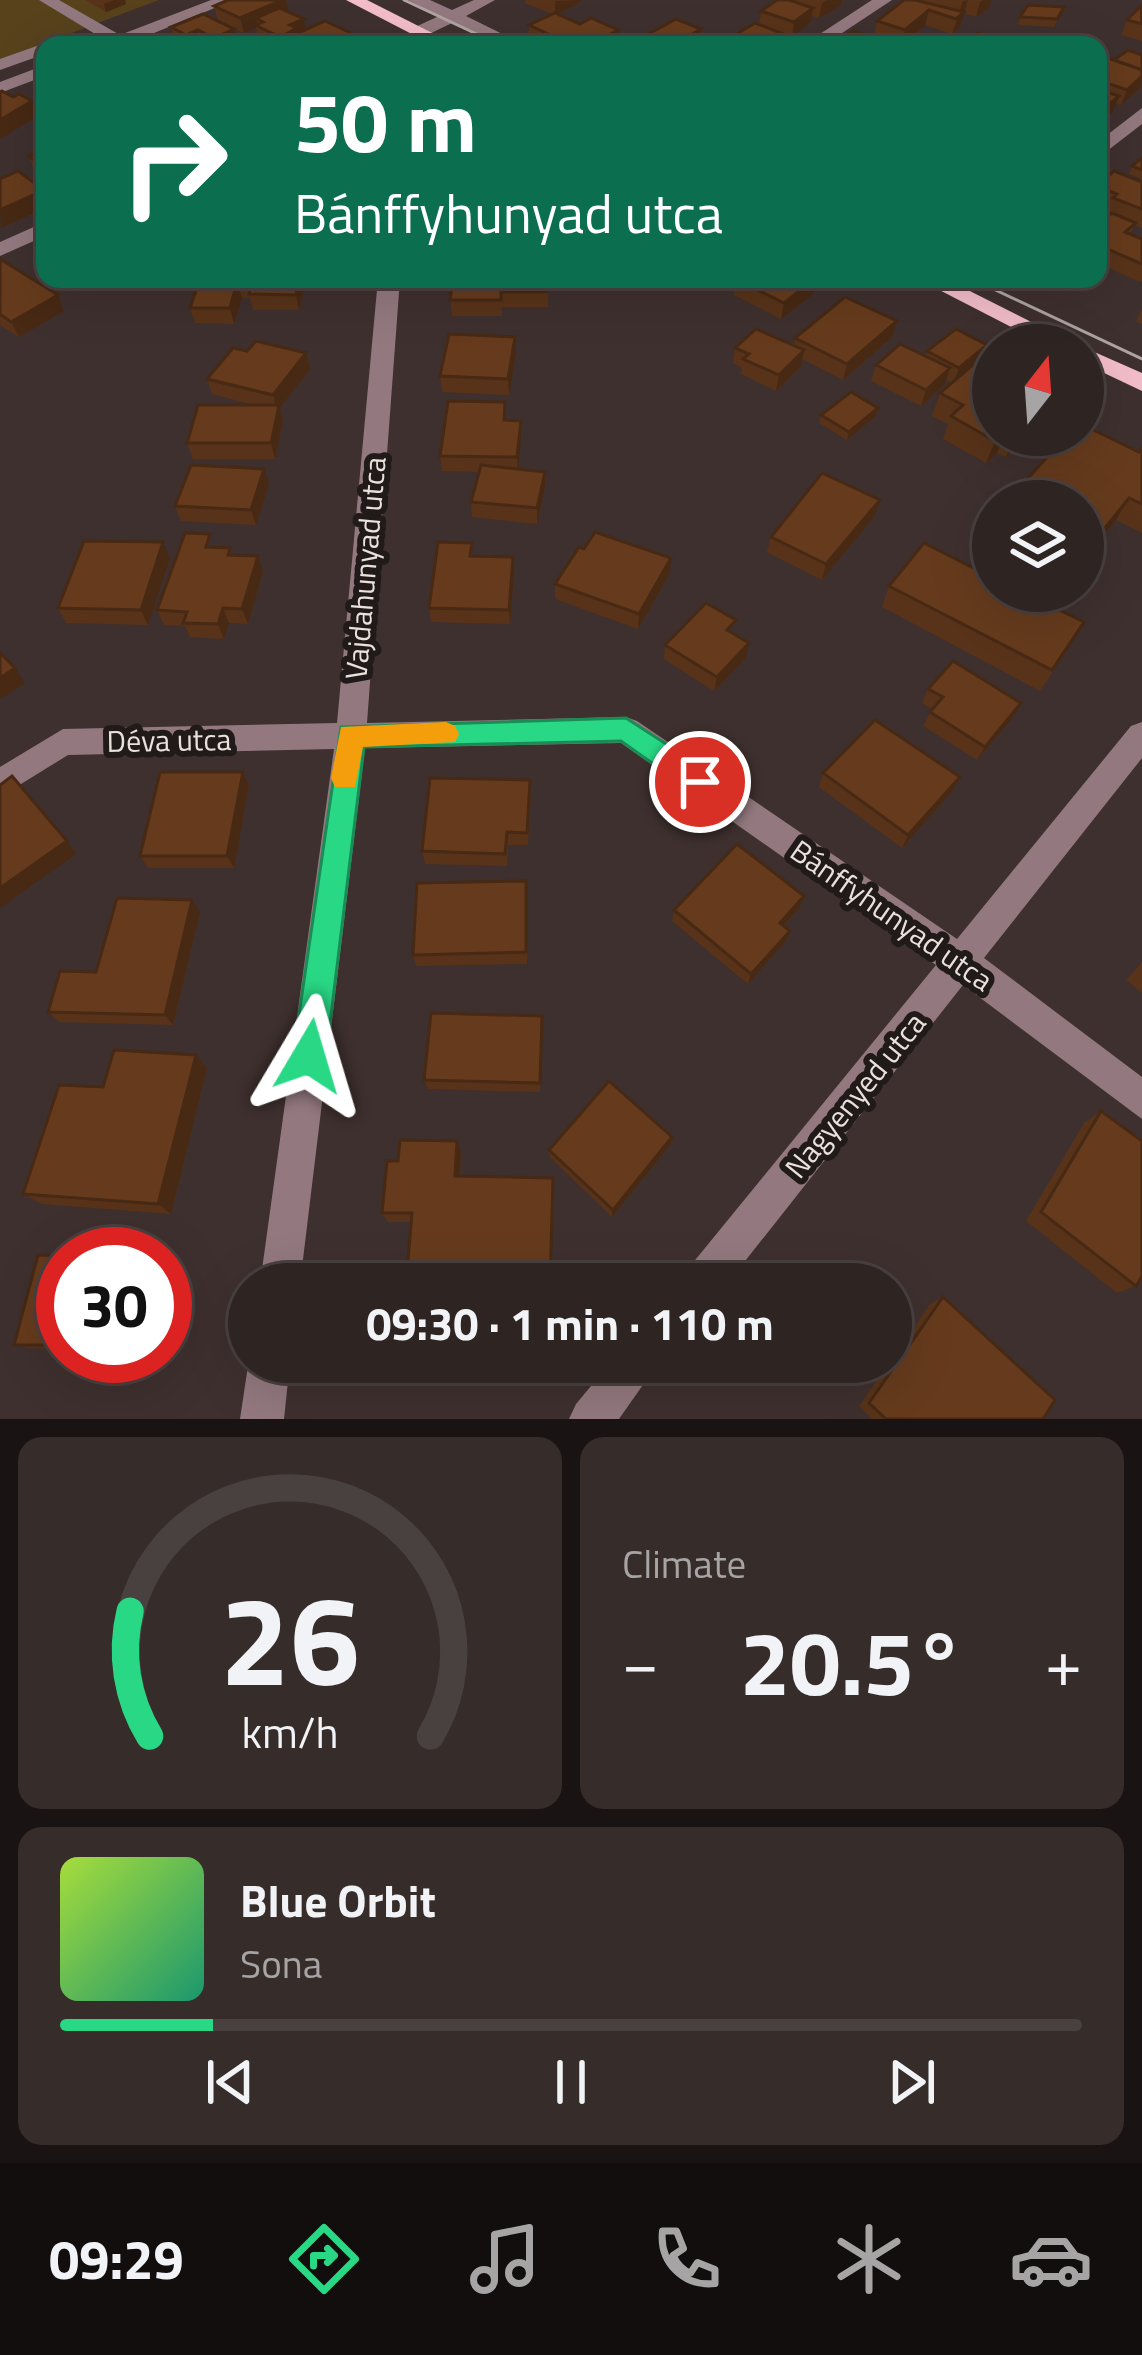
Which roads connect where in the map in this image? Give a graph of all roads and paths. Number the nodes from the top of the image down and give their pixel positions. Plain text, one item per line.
1 (226, 0) edge
2 (354, 0) edge
3 (416, 0) edge
4 (487, 0) edge
5 (884, 0) edge
6 (57, 2) edge
7 (453, 16) junction
8 (419, 32) junction
9 (104, 36) edge
10 (132, 36) edge
11 (427, 36) edge
12 (496, 36) edge
13 (826, 36) edge
14 (36, 51) edge
15 (0, 65) edge
16 (36, 74) edge
17 (0, 88) edge
18 (1142, 115) edge
19 (1107, 144) edge
20 (36, 232) edge
21 (0, 250) edge
22 (388, 288) edge
23 (954, 288) edge
24 (1024, 324) edge
25 (1104, 364) edge
26 (1142, 383) edge
27 (1142, 735) edge
28 (351, 736) junction
29 (0, 784) edge
30 (962, 963) junction
31 (1142, 1100) edge
32 (283, 1263) edge
33 (718, 1263) edge
34 (266, 1383) edge
35 (621, 1383) edge
36 (262, 1419) edge
37 (591, 1419) edge

1 - 10 street
2 - 8 main road
3 - 7 street
4 - 7 street
5 - 13 street
6 - 9 street
7 - 8 street
7 - 12 street
8 - 11 main road
14 - 15 street
16 - 17 street
18 - 19 street
20 - 21 street
22 - 28 street, Vajdahunyad utca
23 - 24 main road
25 - 26 main road
27 - 30 street, Nagyenyed utca
28 - 29 street, Déva utca
28 - 30 street, Bánffyhunyad utca
28 - 32 street, Vajdahunyad utca
30 - 31 street, Bánffyhunyad utca
30 - 33 street, Nagyenyed utca
34 - 36 street
35 - 37 street

